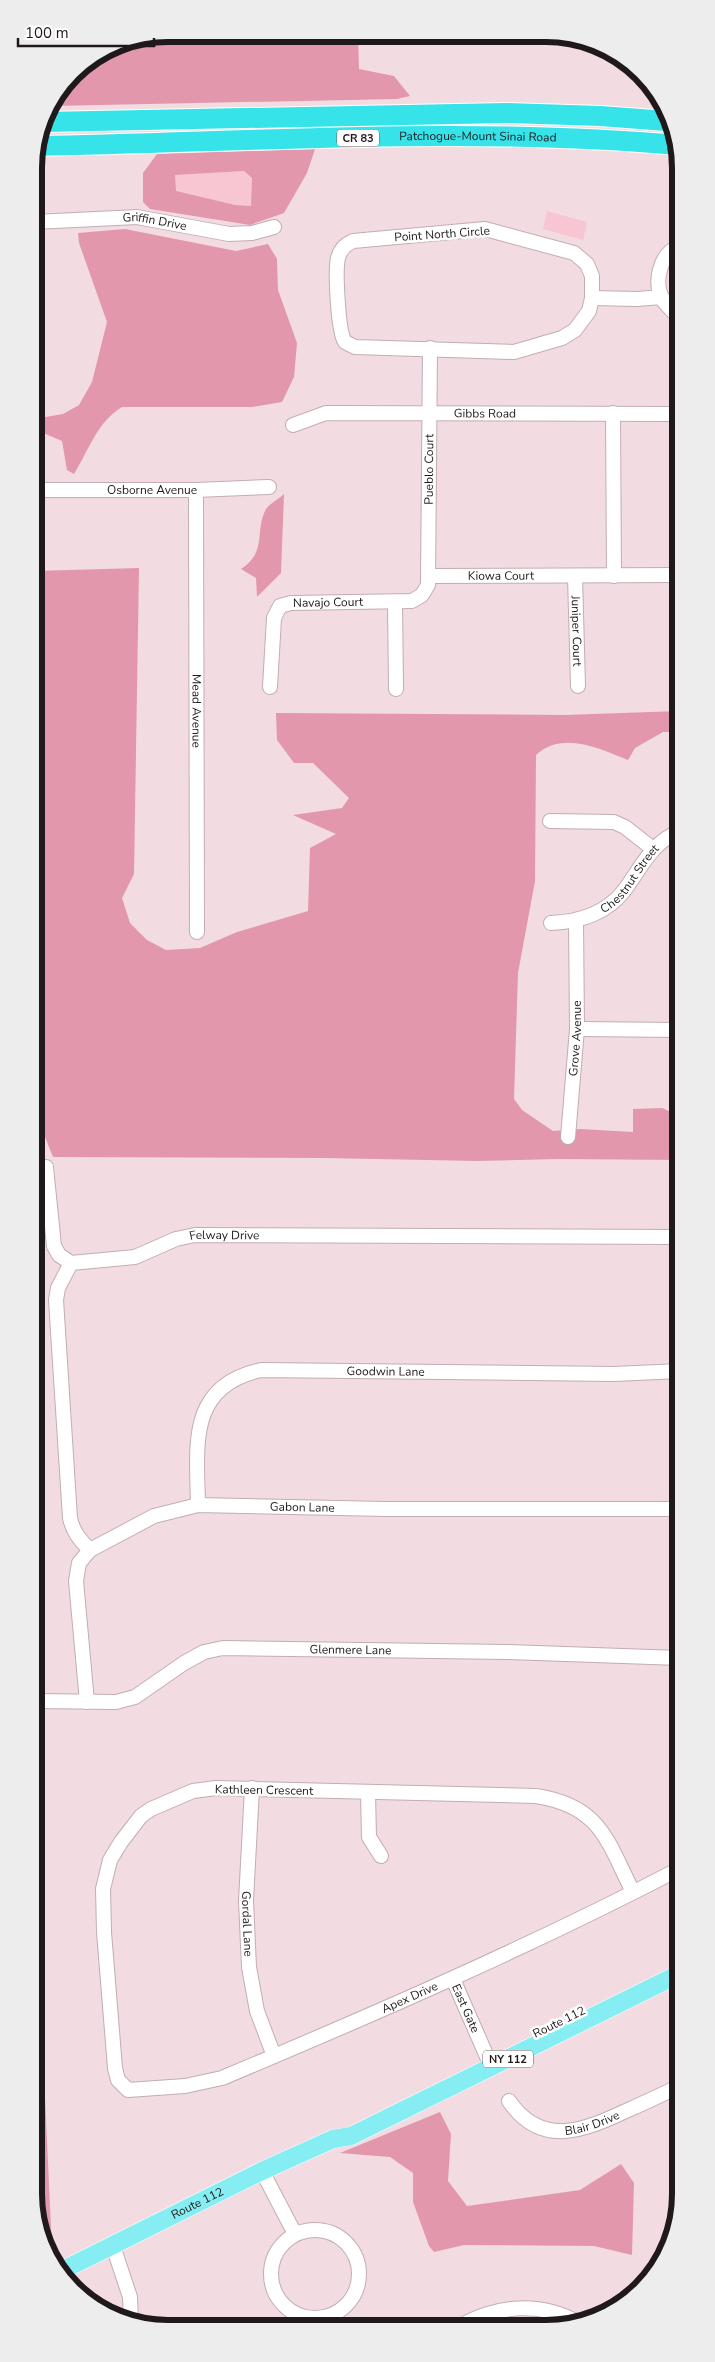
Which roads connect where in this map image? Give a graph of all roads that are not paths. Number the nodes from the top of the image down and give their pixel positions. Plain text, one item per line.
1 (663, 121) edge
2 (51, 122) edge
3 (670, 144) edge
4 (45, 146) edge
5 (43, 222) edge
6 (274, 227) dead end
7 (672, 249) edge
8 (662, 297) junction
9 (592, 298) junction
10 (672, 309) edge
11 (430, 348) junction
12 (429, 413) junction
13 (613, 413) junction
14 (672, 414) edge
15 (293, 425) dead end
16 (269, 487) dead end
17 (43, 490) edge
18 (196, 490) junction
19 (672, 575) edge
20 (575, 576) junction
21 (614, 576) junction
22 (427, 583) junction
23 (395, 602) junction
24 (578, 686) dead end
25 (270, 687) dead end
26 (396, 689) dead end
27 (550, 821) dead end
28 (672, 837) edge
29 (653, 849) junction
30 (576, 920) junction
31 (551, 923) dead end
32 (197, 932) dead end
33 (577, 1029) junction
34 (672, 1030) edge
35 (568, 1137) dead end
36 (46, 1167) dead end
37 (672, 1237) edge
38 (71, 1263) junction
39 (672, 1371) edge
40 (198, 1506) junction
41 (672, 1509) edge
42 (90, 1550) junction
43 (672, 1658) edge
44 (42, 1701) edge
45 (87, 1702) junction
46 (252, 1788) junction
47 (368, 1793) junction
48 (381, 1856) dead end
49 (672, 1872) edge
50 (633, 1892) junction
51 (672, 1966) edge
52 (672, 1978) edge
53 (453, 1979) junction
54 (274, 2056) junction
55 (489, 2061) junction
56 (128, 2090) joint
57 (672, 2091) edge
58 (509, 2101) dead end
59 (262, 2171) junction
60 (295, 2234) junction
61 (113, 2246) junction
62 (67, 2268) edge
63 (131, 2314) edge
64 (567, 2317) edge
65 (472, 2320) edge

1 - 2 highway, Patchogue-Mount Sinai Road / CR 83
3 - 4 highway, Patchogue-Mount Sinai Road / CR 83
5 - 6 street, Griffin Drive
7 - 8 street
8 - 9 street
8 - 10 street
9 - 11 street, Point North Circle
9 - 11 street, Point North Circle
11 - 12 street, Pueblo Court
12 - 13 street, Gibbs Road
12 - 15 street, Gibbs Road
12 - 22 street, Pueblo Court
13 - 14 street, Gibbs Road
13 - 21 street
16 - 18 street, Osborne Avenue
17 - 18 street, Osborne Avenue
18 - 32 street, Mead Avenue
19 - 21 street
20 - 21 street
20 - 22 street, Kiowa Court
20 - 24 street, Juniper Court
22 - 23 street, Navajo Court
23 - 25 street, Navajo Court
23 - 26 street
27 - 29 street
28 - 29 street, Chestnut Street
29 - 30 street, Chestnut Street
30 - 31 street, Chestnut Street
30 - 33 street, Grove Avenue
33 - 34 street
33 - 35 street, Grove Avenue
36 - 38 street
37 - 38 street, Felway Drive
38 - 42 street
39 - 40 street, Goodwin Lane
40 - 41 street, Gabon Lane
40 - 42 street, Gabon Lane
42 - 45 street, Gabon Lane
43 - 45 street, Glenmere Lane
44 - 45 street, Glenmere Lane
46 - 47 street, Kathleen Crescent
46 - 54 street, Gordal Lane
46 - 56 street, Kathleen Crescent
47 - 48 street
47 - 50 street, Kathleen Crescent
49 - 50 street, Apex Drive
50 - 53 street, Apex Drive
51 - 55 main road, Route 112 / NY 112
52 - 55 main road, Route 112 / NY 112
53 - 54 street, Apex Drive
53 - 55 street, East Gate
54 - 56 street, Apex Drive
55 - 59 main road, Route 112 / NY 112
57 - 58 street, Blair Drive
59 - 60 street
59 - 61 main road, Route 112 / NY 112
60 - 60 street
61 - 62 main road, Route 112 / NY 112
61 - 63 street
64 - 65 street

